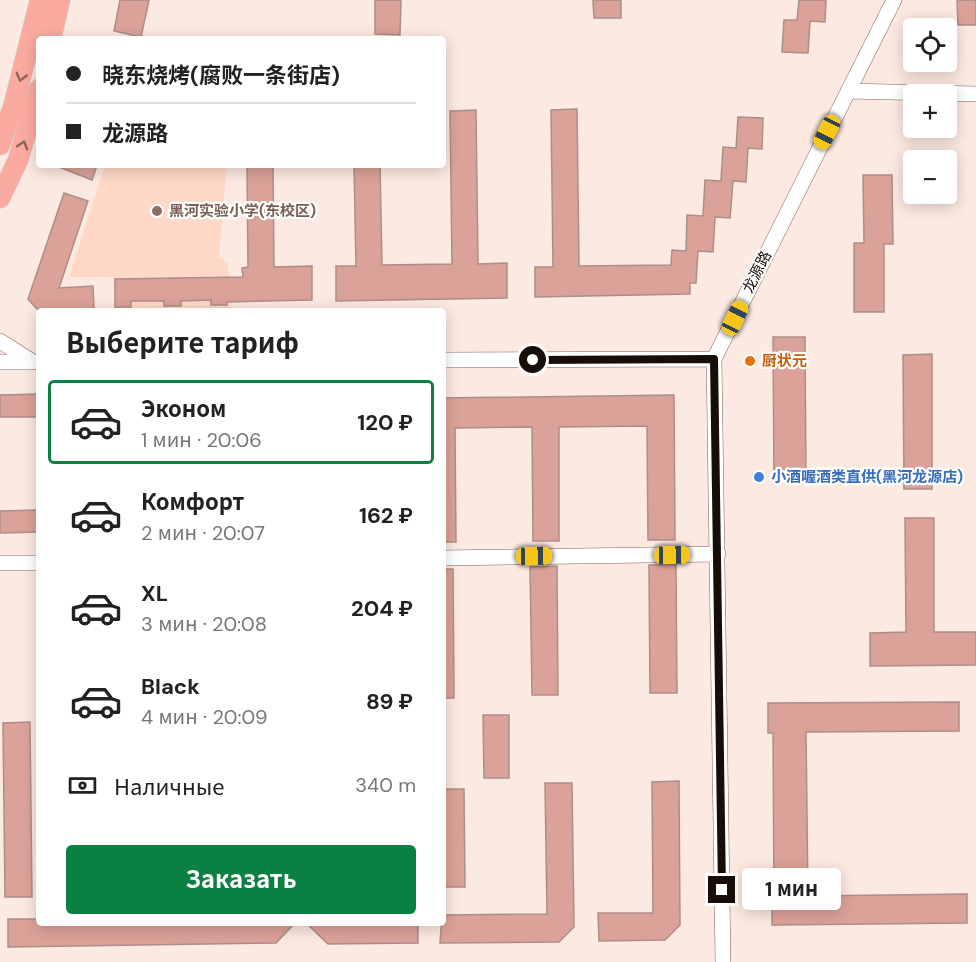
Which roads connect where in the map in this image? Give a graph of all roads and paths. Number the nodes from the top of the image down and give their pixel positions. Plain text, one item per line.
1 (40, 0) edge
2 (60, 0) edge
3 (894, 0) edge
4 (52, 36) edge
5 (848, 91) junction
6 (976, 94) edge
7 (36, 98) edge
8 (0, 145) edge
9 (0, 198) edge
10 (0, 341) edge
11 (714, 359) junction
12 (446, 360) edge
13 (0, 362) edge
14 (36, 362) edge
15 (718, 554) junction
16 (446, 558) edge
17 (0, 563) edge
18 (36, 563) edge
19 (723, 962) edge

1 -> 8 main road
2 - 4 main road
3 - 5 street, 龙源路
5 - 6 street
5 - 11 street, 龙源路
9 -> 7 main road
10 - 14 street
11 - 12 street
11 - 15 street, 龙源路
13 - 14 street
15 - 16 street
15 - 19 street, 龙源路
17 - 18 street

